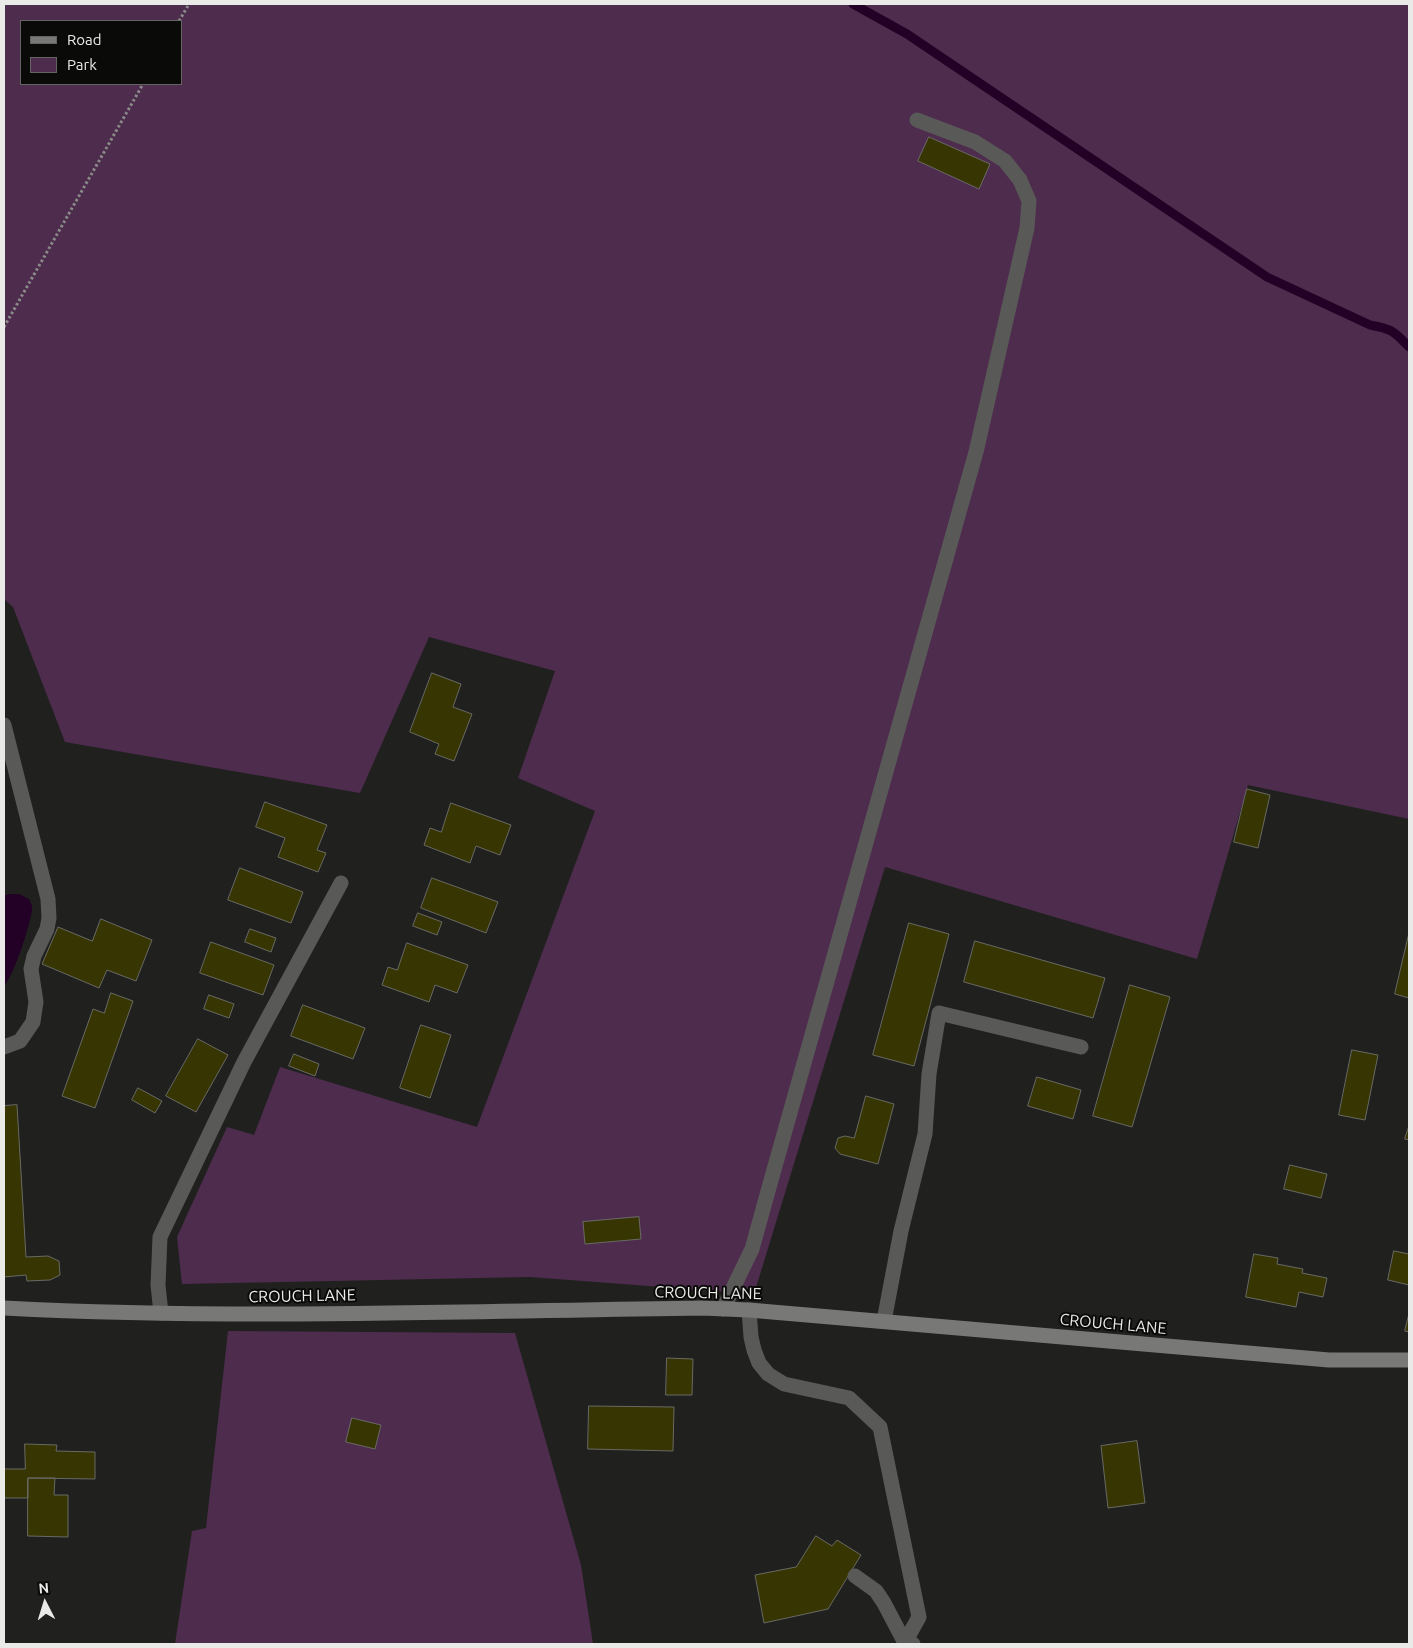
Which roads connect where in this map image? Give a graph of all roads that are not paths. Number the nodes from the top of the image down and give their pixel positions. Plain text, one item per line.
1 (917, 120) dead end
2 (4, 725) edge
3 (340, 883) dead end
4 (4, 1047) edge
5 (1081, 1047) dead end
6 (4, 1308) edge
7 (723, 1309) junction
8 (749, 1310) junction
9 (161, 1313) junction
10 (884, 1321) junction
11 (1409, 1360) edge
12 (855, 1576) dead end
13 (908, 1644) edge

1 - 7 lane
2 - 4 lane
3 - 9 lane
5 - 10 lane
6 - 9 street, CROUCH LANE
7 - 8 street, CROUCH LANE
7 - 9 street, CROUCH LANE
8 - 10 street, CROUCH LANE
8 - 13 lane
10 - 11 street, CROUCH LANE
12 - 13 lane

